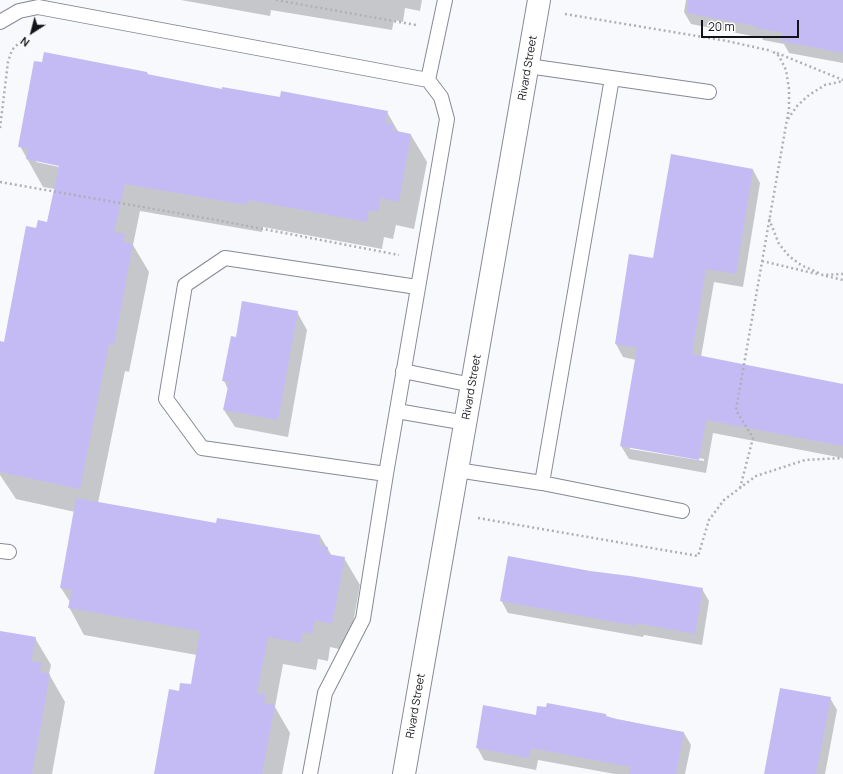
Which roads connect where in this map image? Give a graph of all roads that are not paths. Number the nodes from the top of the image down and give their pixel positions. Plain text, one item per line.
1 (445, 0) edge
2 (539, 0) edge
3 (0, 22) edge
4 (528, 66) junction
5 (612, 78) junction
6 (428, 80) junction
7 (708, 92) dead end
8 (417, 287) junction
9 (403, 371) junction
10 (472, 385) junction
11 (397, 411) junction
12 (466, 422) junction
13 (457, 470) junction
14 (386, 474) junction
15 (542, 483) junction
16 (682, 511) dead end
17 (310, 774) edge
18 (404, 774) edge

1 - 6 lane
2 - 4 street, Rivard Street
3 - 6 lane
4 - 5 lane
4 - 10 street, Rivard Street
5 - 7 lane
5 - 15 lane
6 - 8 lane
8 - 9 lane
8 - 14 lane
9 - 10 lane
9 - 11 lane
10 - 12 street, Rivard Street
11 - 12 lane
11 - 14 lane
12 - 13 street, Rivard Street
13 - 15 lane
13 - 18 street, Rivard Street
14 - 17 lane
15 - 16 lane

